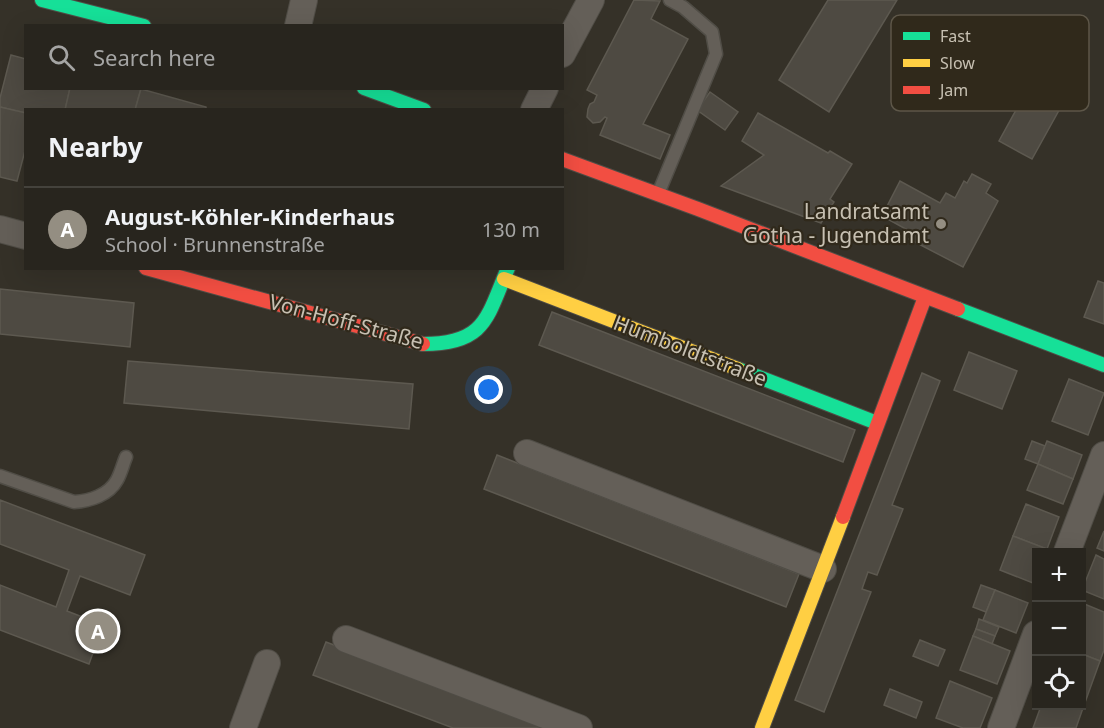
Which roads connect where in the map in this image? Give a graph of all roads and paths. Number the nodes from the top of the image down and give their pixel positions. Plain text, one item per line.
1 (42, 0) edge
2 (304, 0) edge
3 (591, 0) edge
4 (670, 0) edge
5 (131, 15) edge
6 (298, 24) edge
7 (564, 50) edge
8 (369, 90) edge
9 (544, 90) edge
10 (418, 108) edge
11 (535, 108) edge
12 (564, 160) edge
13 (658, 194) junction
14 (0, 229) edge
15 (24, 235) edge
16 (153, 270) edge
17 (506, 274) edge
18 (925, 297) junction
19 (1104, 365) edge
20 (877, 423) junction
21 (527, 453) dead end
22 (1104, 455) edge
23 (126, 456) dead end
24 (0, 476) edge
25 (1069, 548) edge
26 (823, 569) junction
27 (346, 639) dead end
28 (1032, 645) edge
29 (267, 663) dead end
30 (243, 728) edge
31 (579, 728) edge
32 (762, 728) edge
33 (1001, 728) edge

1 - 5 street
2 - 6 street
3 - 7 street
4 - 13 lane
8 - 10 street
9 - 11 street
12 - 13 street
13 - 18 street
14 - 15 street
16 - 17 street, Von-Hoff-Straße
17 - 20 street, Humboldtstraße
18 - 19 street
18 - 20 street
20 - 26 street
21 - 26 street
22 - 25 street
23 - 24 lane
26 - 32 street
27 - 31 street
28 - 33 street
29 - 30 street

